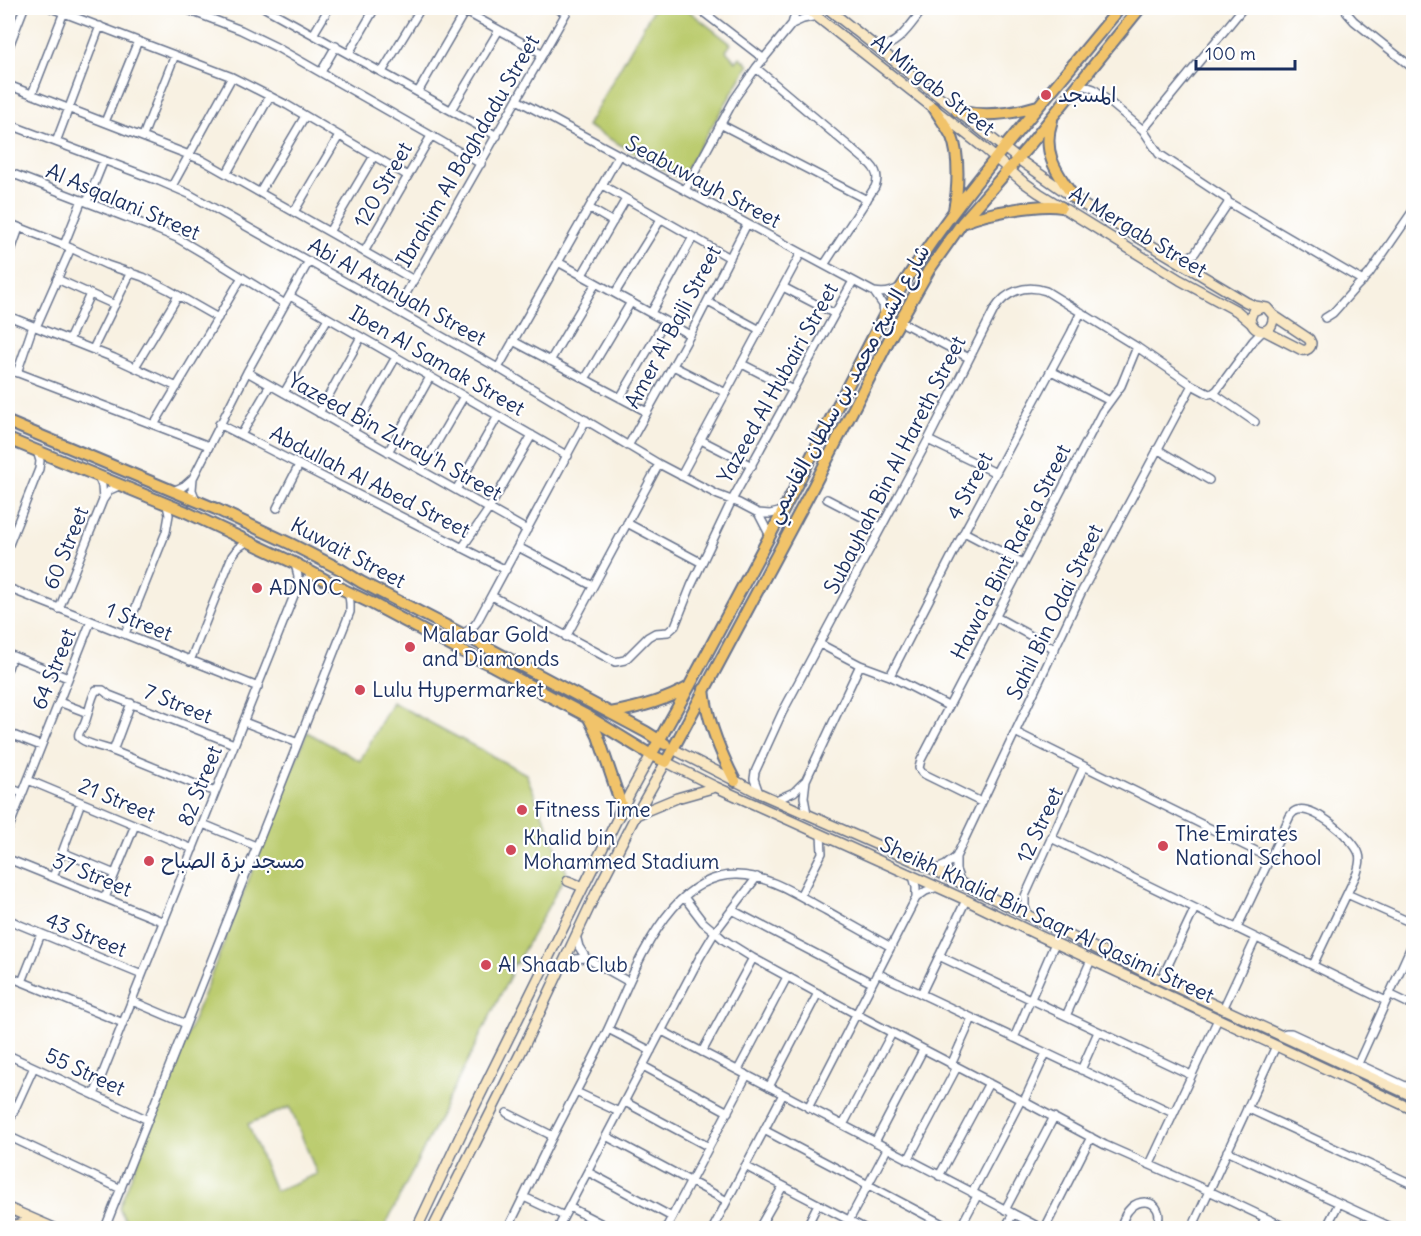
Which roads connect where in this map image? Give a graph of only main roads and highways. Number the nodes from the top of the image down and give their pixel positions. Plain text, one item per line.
1 (806, 8) edge
2 (827, 8) edge
3 (1140, 8) edge
4 (1118, 9) edge
5 (837, 12) edge
6 (1038, 106) junction
7 (934, 108) junction
8 (957, 111) junction
9 (1053, 116) junction
10 (1004, 148) junction
11 (996, 158) junction
12 (1018, 159) junction
13 (1009, 170) junction
14 (1075, 199) junction
15 (1061, 207) junction
16 (953, 212) junction
17 (962, 223) junction
18 (1260, 308) junction
19 (1273, 315) junction
20 (1251, 324) junction
21 (1264, 331) junction
22 (8, 422) edge
23 (8, 439) edge
24 (74, 449) junction
25 (216, 509) junction
26 (186, 512) junction
27 (689, 687) junction
28 (704, 689) junction
29 (610, 713) junction
30 (589, 717) junction
31 (659, 740) junction
32 (673, 749) junction
33 (651, 755) junction
34 (666, 762) junction
35 (735, 781) junction
36 (716, 788) junction
37 (619, 814) junction
38 (636, 815) junction
39 (568, 881) dead end
40 (584, 887) junction
41 (1063, 933) junction
42 (1040, 936) junction
43 (1413, 1097) edge
44 (1413, 1110) edge
45 (8, 1208) edge
46 (17, 1226) edge
47 (436, 1226) edge
48 (36, 1228) edge
49 (50, 1228) edge
50 (417, 1228) edge

1 - 7 main road, Al Mirgab Street
2 - 5 main road, Al Mergab Street
3 - 9 main road, شارع الشيخ محمد بن سلطان القاسمي
4 - 6 main road, شارع الشيخ محمد بن سلطان القاسمي
5 - 8 main road, Al Mergab Street
6 - 8 main road
6 - 10 main road, شارع الشيخ محمد بن سلطان القاسمي
7 - 11 main road, Al Mirgab Street
7 - 16 main road
8 - 10 main road, Al Mergab Street
9 - 12 main road, شارع الشيخ محمد بن سلطان القاسمي
9 - 14 main road
10 - 11 main road, شارع الشيخ محمد بن سلطان القاسمي
10 - 12 main road, Al Mergab Street
11 - 13 main road, Al Mirgab Street
11 - 16 main road, شارع الشيخ محمد بن سلطان القاسمي
12 - 13 main road, شارع الشيخ محمد بن سلطان القاسمي
12 - 14 main road, Al Mergab Street
13 - 15 main road, Al Mergab Street
13 - 17 main road, شارع الشيخ محمد بن سلطان القاسمي
14 - 18 main road, Al Mergab Street
15 - 17 main road
15 - 20 main road, Al Mergab Street
16 - 27 main road, شارع الشيخ محمد بن سلطان القاسمي
17 - 28 main road, شارع الشيخ محمد بن سلطان القاسمي
18 - 19 main road
18 - 20 main road
19 - 21 main road
19 - 21 main road
20 - 21 main road
22 - 24 main road, Kuwait Street
23 - 24 main road
23 - 26 main road, Kuwait Street
24 - 25 main road, Kuwait Street
25 - 26 main road
25 - 29 main road, Kuwait Street
26 - 30 main road, Kuwait Street
27 - 29 main road
27 - 31 main road, شارع الشيخ محمد بن سلطان القاسمي
28 - 32 main road, شارع الشيخ محمد بن سلطان القاسمي
28 - 35 main road
29 - 31 main road, Kuwait Street
30 - 33 main road, Kuwait Street
30 - 37 main road
31 - 32 main road, Kuwait Street
31 - 33 main road, شارع الشيخ محمد بن سلطان القاسمي
32 - 34 main road, شارع الشيخ محمد بن سلطان القاسمي
32 - 35 main road, Sheikh Khalid Bin Saqr Al Qasimi Street
33 - 34 main road, Kuwait Street
33 - 37 main road
34 - 36 main road, Sheikh Khalid Bin Saqr Al Qasimi Street
34 - 38 main road
35 - 41 main road, Sheikh Khalid Bin Saqr Al Qasimi Street
36 - 38 main road
36 - 42 main road, Sheikh Khalid Bin Saqr Al Qasimi Street
37 - 40 main road
38 - 47 main road
39 - 40 main road
40 - 50 main road
41 - 42 main road
41 - 43 main road, Sheikh Khalid Bin Saqr Al Qasimi Street
42 - 44 main road, Sheikh Khalid Bin Saqr Al Qasimi Street
45 - 49 main road
46 - 48 main road

